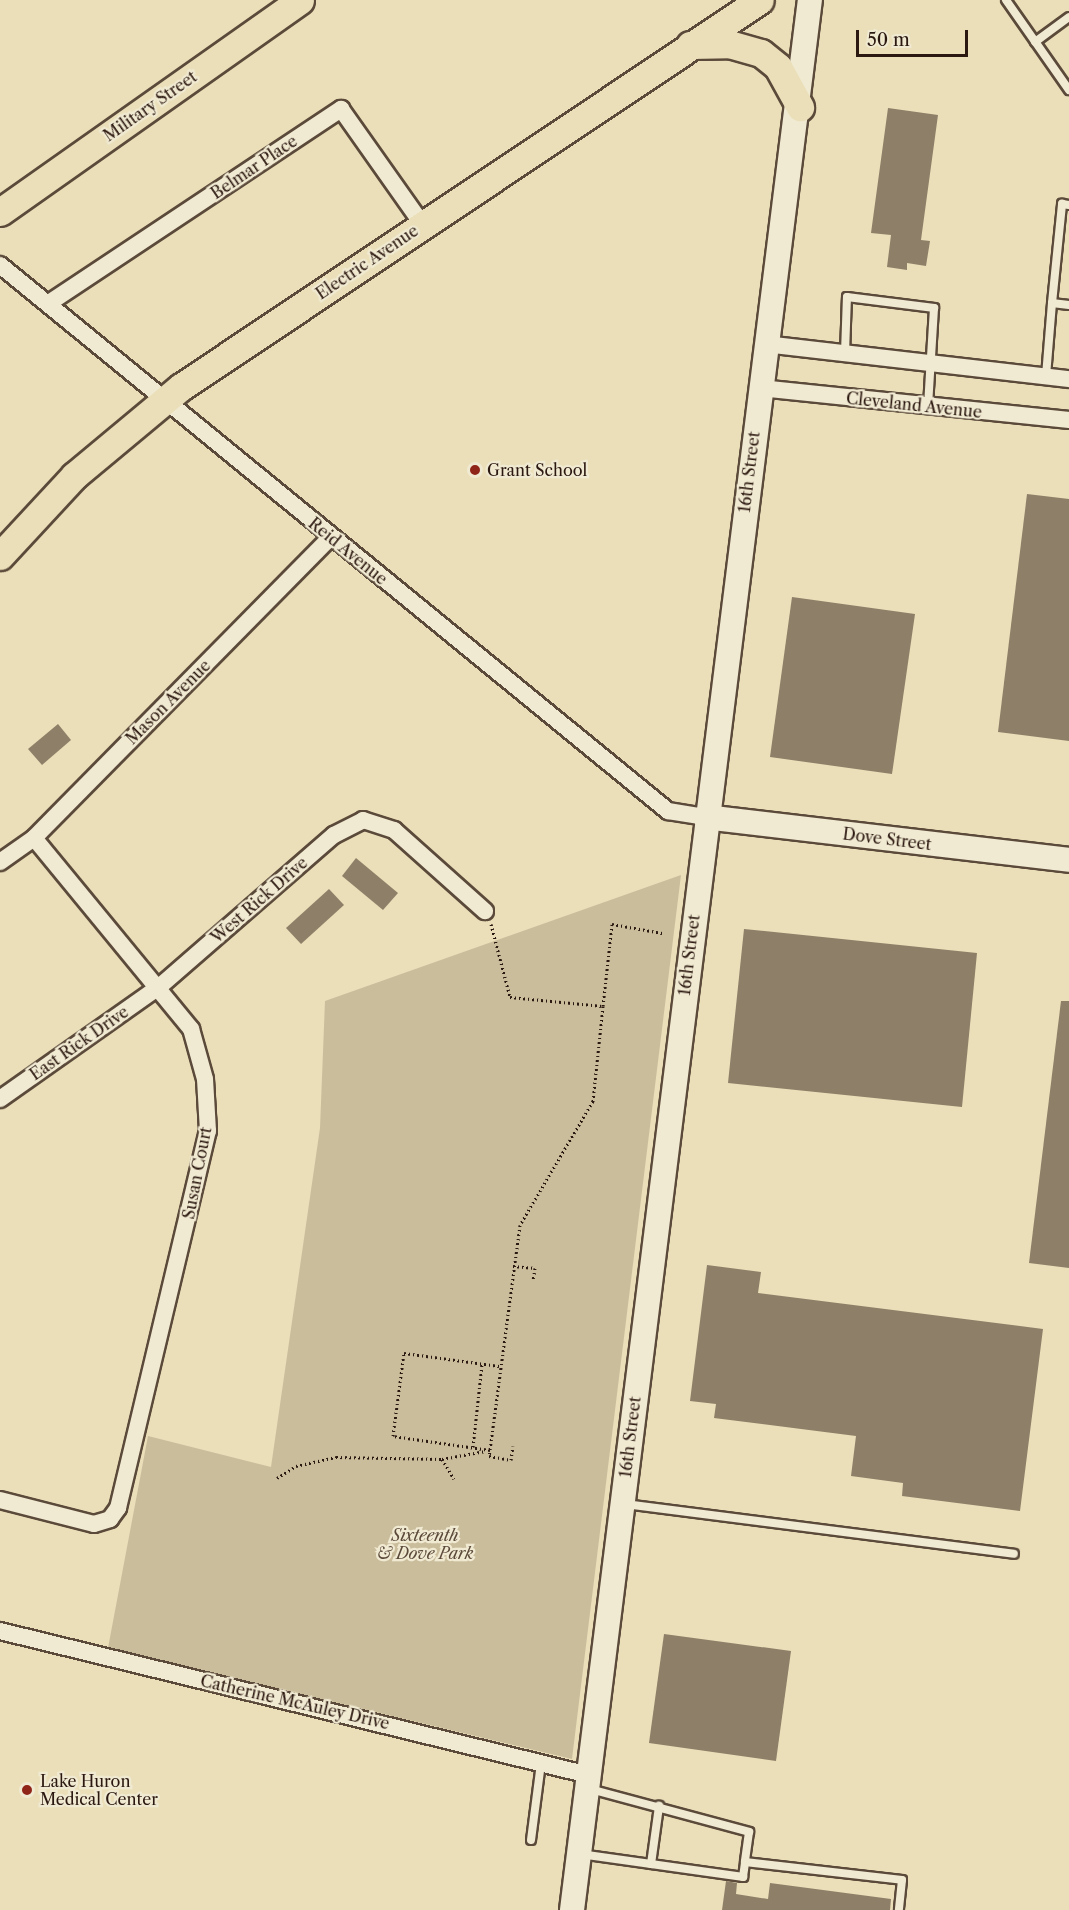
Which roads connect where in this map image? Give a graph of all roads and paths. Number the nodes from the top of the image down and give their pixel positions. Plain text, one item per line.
1 (300, 0) edge
2 (760, 0) edge
3 (810, 0) edge
4 (1006, 0) edge
5 (1069, 17) edge
6 (1035, 42) junction
7 (689, 46) junction
8 (1069, 90) edge
9 (800, 107) junction
10 (1069, 205) edge
11 (0, 212) edge
12 (422, 224) junction
13 (0, 265) edge
14 (49, 303) junction
15 (1052, 303) junction
16 (1069, 305) edge
17 (765, 344) junction
18 (845, 353) junction
19 (932, 363) junction
20 (1046, 376) junction
21 (1069, 379) edge
22 (760, 388) junction
23 (165, 400) junction
24 (928, 407) junction
25 (1069, 420) edge
26 (331, 537) junction
27 (0, 556) edge
28 (705, 817) junction
29 (34, 838) junction
30 (1069, 860) edge
31 (0, 862) edge
32 (485, 911) joint
33 (662, 933) dead end
34 (159, 987) junction
35 (603, 1006) junction
36 (0, 1099) edge
37 (513, 1266) junction
38 (534, 1281) dead end
39 (482, 1364) junction
40 (499, 1366) junction
41 (513, 1446) dead end
42 (473, 1447) junction
43 (490, 1450) junction
44 (442, 1459) junction
45 (277, 1478) dead end
46 (454, 1479) dead end
47 (0, 1500) edge
48 (622, 1503) junction
49 (1014, 1554) dead end
50 (0, 1631) edge
51 (541, 1762) junction
52 (588, 1781) junction
53 (659, 1806) junction
54 (531, 1840) dead end
55 (579, 1854) junction
56 (745, 1862) junction
57 (651, 1864) junction
58 (572, 1910) edge
59 (899, 1910) edge

1 - 11 main road, Military Street
2 - 7 main road, Electric Avenue
3 - 9 street, 16th Street
4 - 6 lane
5 - 6 lane
6 - 8 lane
7 - 9 main road
7 - 12 main road, Electric Avenue
9 - 17 street, 16th Street
10 - 15 lane
12 - 14 street, Belmar Place
12 - 23 main road, Electric Avenue
13 - 14 street, Reid Avenue
14 - 23 street, Reid Avenue
15 - 16 lane
15 - 20 lane
17 - 18 street
17 - 22 street, 16th Street
18 - 19 street
18 - 19 lane
19 - 20 street
19 - 24 lane
20 - 21 street
22 - 24 street, Cleveland Avenue
22 - 28 street, 16th Street
23 - 26 street, Reid Avenue
23 - 27 main road, Electric Avenue
24 - 25 street, Cleveland Avenue
26 - 28 street, Reid Avenue
26 - 29 street, Mason Avenue
28 - 30 street, Dove Street
28 - 48 street, 16th Street
29 - 31 street, Mason Avenue
29 - 34 street, Susan Court
32 - 34 street, West Rick Drive
32 - 35 path
33 - 35 path
34 - 36 street, East Rick Drive
34 - 47 street, Susan Court
35 - 37 path
37 - 38 path
37 - 40 path
39 - 40 path
39 - 42 path
39 - 42 path
40 - 43 path
41 - 43 path
42 - 43 path
43 - 44 path
44 - 45 path
44 - 46 path
48 - 49 lane
48 - 52 street, 16th Street
50 - 51 street, Catherine McAuley Drive
51 - 52 street, Catherine McAuley Drive
51 - 54 lane
52 - 53 lane
52 - 55 street, 16th Street
53 - 56 lane
53 - 57 lane
55 - 57 lane
55 - 58 street, 16th Street
56 - 57 lane
56 - 59 lane

